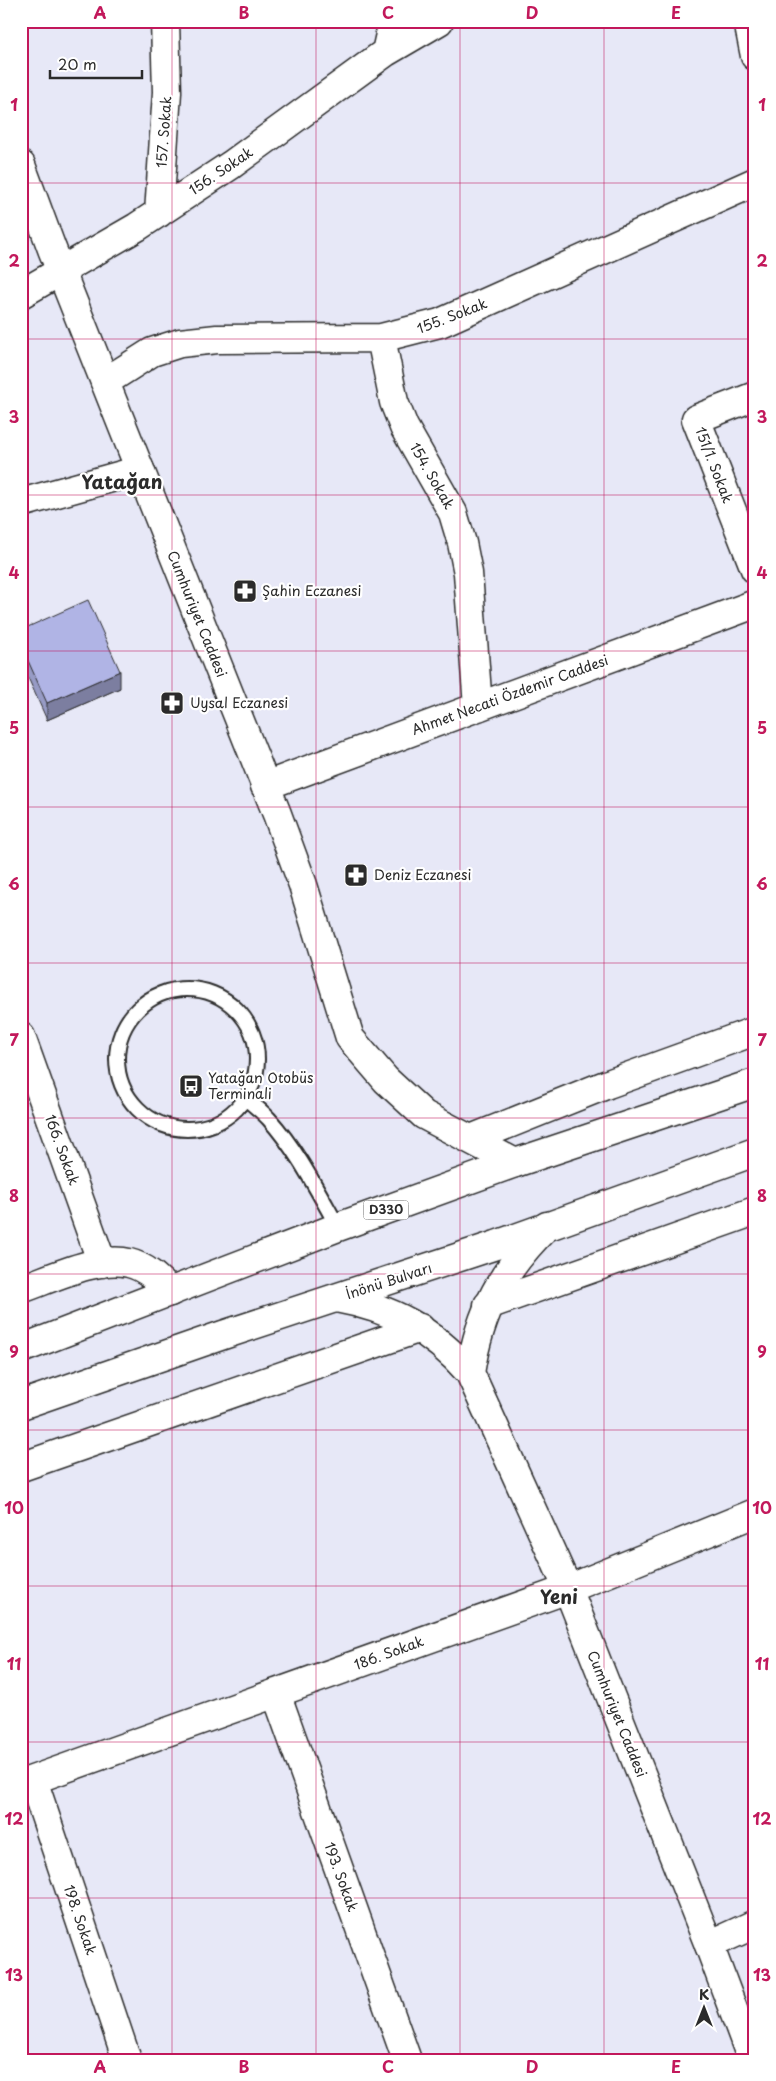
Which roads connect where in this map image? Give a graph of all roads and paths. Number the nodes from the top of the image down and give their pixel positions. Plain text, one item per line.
1 (165, 21) edge
2 (394, 21) edge
3 (439, 21) edge
4 (748, 21) edge
5 (386, 52) junction
6 (755, 56) edge
7 (21, 165) edge
8 (755, 182) edge
9 (159, 213) junction
10 (61, 272) junction
11 (21, 294) edge
12 (381, 338) junction
13 (105, 382) junction
14 (755, 396) edge
15 (140, 470) junction
16 (21, 503) edge
17 (755, 569) edge
18 (755, 604) edge
19 (478, 707) junction
20 (265, 786) junction
21 (755, 1031) edge
22 (21, 1036) edge
23 (28, 1075) edge
24 (755, 1083) edge
25 (246, 1098) junction
26 (471, 1139) junction
27 (755, 1152) edge
28 (515, 1163) junction
29 (755, 1211) edge
30 (547, 1226) junction
31 (338, 1227) junction
32 (102, 1262) junction
33 (21, 1289) edge
34 (170, 1292) junction
35 (336, 1298) junction
36 (488, 1306) junction
37 (420, 1328) junction
38 (21, 1349) edge
39 (470, 1373) junction
40 (21, 1405) edge
41 (21, 1467) edge
42 (755, 1513) edge
43 (568, 1589) junction
44 (276, 1693) junction
45 (27, 1782) edge
46 (755, 1924) edge
47 (709, 1945) junction
48 (127, 2060) edge
49 (407, 2060) edge
50 (752, 2060) edge

1 - 9 main road, 157. Sokak
2 - 5 main road
3 - 5 main road, 156. Sokak
4 - 6 main road
5 - 9 main road, 156. Sokak
7 - 10 main road, Cumhuriyet Caddesi
8 - 12 main road, 155. Sokak
9 - 10 main road, 156. Sokak
10 - 11 main road, 156. Sokak
10 - 13 main road, Cumhuriyet Caddesi
12 - 13 main road, 155. Sokak
12 - 19 main road, 154. Sokak
13 - 15 main road, Cumhuriyet Caddesi
14 - 17 main road, 151/1. Sokak
15 - 16 main road
15 - 20 main road, Cumhuriyet Caddesi
18 - 19 main road, Ahmet Necati Özdemir Caddesi
19 - 20 main road, Ahmet Necati Özdemir Caddesi
20 - 26 main road, Cumhuriyet Caddesi
21 - 26 main road
22 - 23 main road, 166. Sokak
23 - 32 main road, 166. Sokak
24 - 28 main road, D330
25 - 25 lane
25 - 31 lane
26 - 28 main road, Cumhuriyet Caddesi
27 - 30 main road, İnönü Bulvarı
28 - 31 main road, D330
29 - 36 main road
30 - 35 main road, İnönü Bulvarı
30 - 36 main road
31 - 34 main road, D330
32 - 33 main road
32 - 34 main road
34 - 38 main road, D330
35 - 37 main road, Cumhuriyet Caddesi
35 - 40 main road, İnönü Bulvarı
36 - 39 main road
37 - 39 main road, Cumhuriyet Caddesi
37 - 41 main road
39 - 43 main road, Cumhuriyet Caddesi
42 - 43 main road, 186. Sokak
43 - 44 main road, 186. Sokak
43 - 47 main road, Cumhuriyet Caddesi
44 - 45 main road, 186. Sokak
44 - 49 main road, 193. Sokak
45 - 48 main road, 198. Sokak
46 - 47 main road
47 - 50 main road, Cumhuriyet Caddesi

